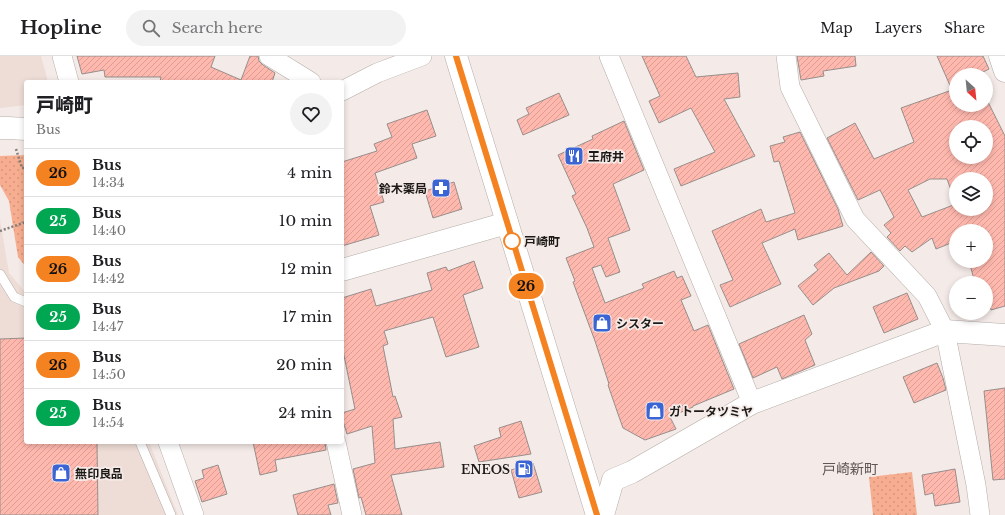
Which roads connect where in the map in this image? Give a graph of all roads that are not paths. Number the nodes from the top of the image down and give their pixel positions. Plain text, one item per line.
1 (62, 56) edge
2 (269, 56) edge
3 (422, 56) edge
4 (456, 56) edge
5 (609, 56) edge
6 (786, 56) edge
7 (68, 80) edge
8 (308, 80) edge
9 (344, 90) edge
10 (0, 128) edge
11 (24, 129) edge
12 (507, 223) junction
13 (344, 269) edge
14 (0, 274) edge
15 (24, 301) edge
16 (945, 331) junction
17 (1005, 336) edge
18 (752, 403) junction
19 (141, 444) edge
20 (169, 444) edge
21 (336, 444) edge
22 (170, 515) edge
23 (194, 515) edge
24 (352, 515) edge
25 (597, 515) edge
26 (603, 515) edge
27 (980, 515) edge

1 - 7 street
2 - 8 street
3 - 9 street
4 - 12 street
5 - 18 street
6 - 16 street
10 - 11 street
12 - 13 street
12 - 25 street
14 - 15 lane
16 - 17 street
16 - 18 street
16 - 27 street
18 - 26 street
19 - 22 lane
20 - 23 street
21 - 24 street

